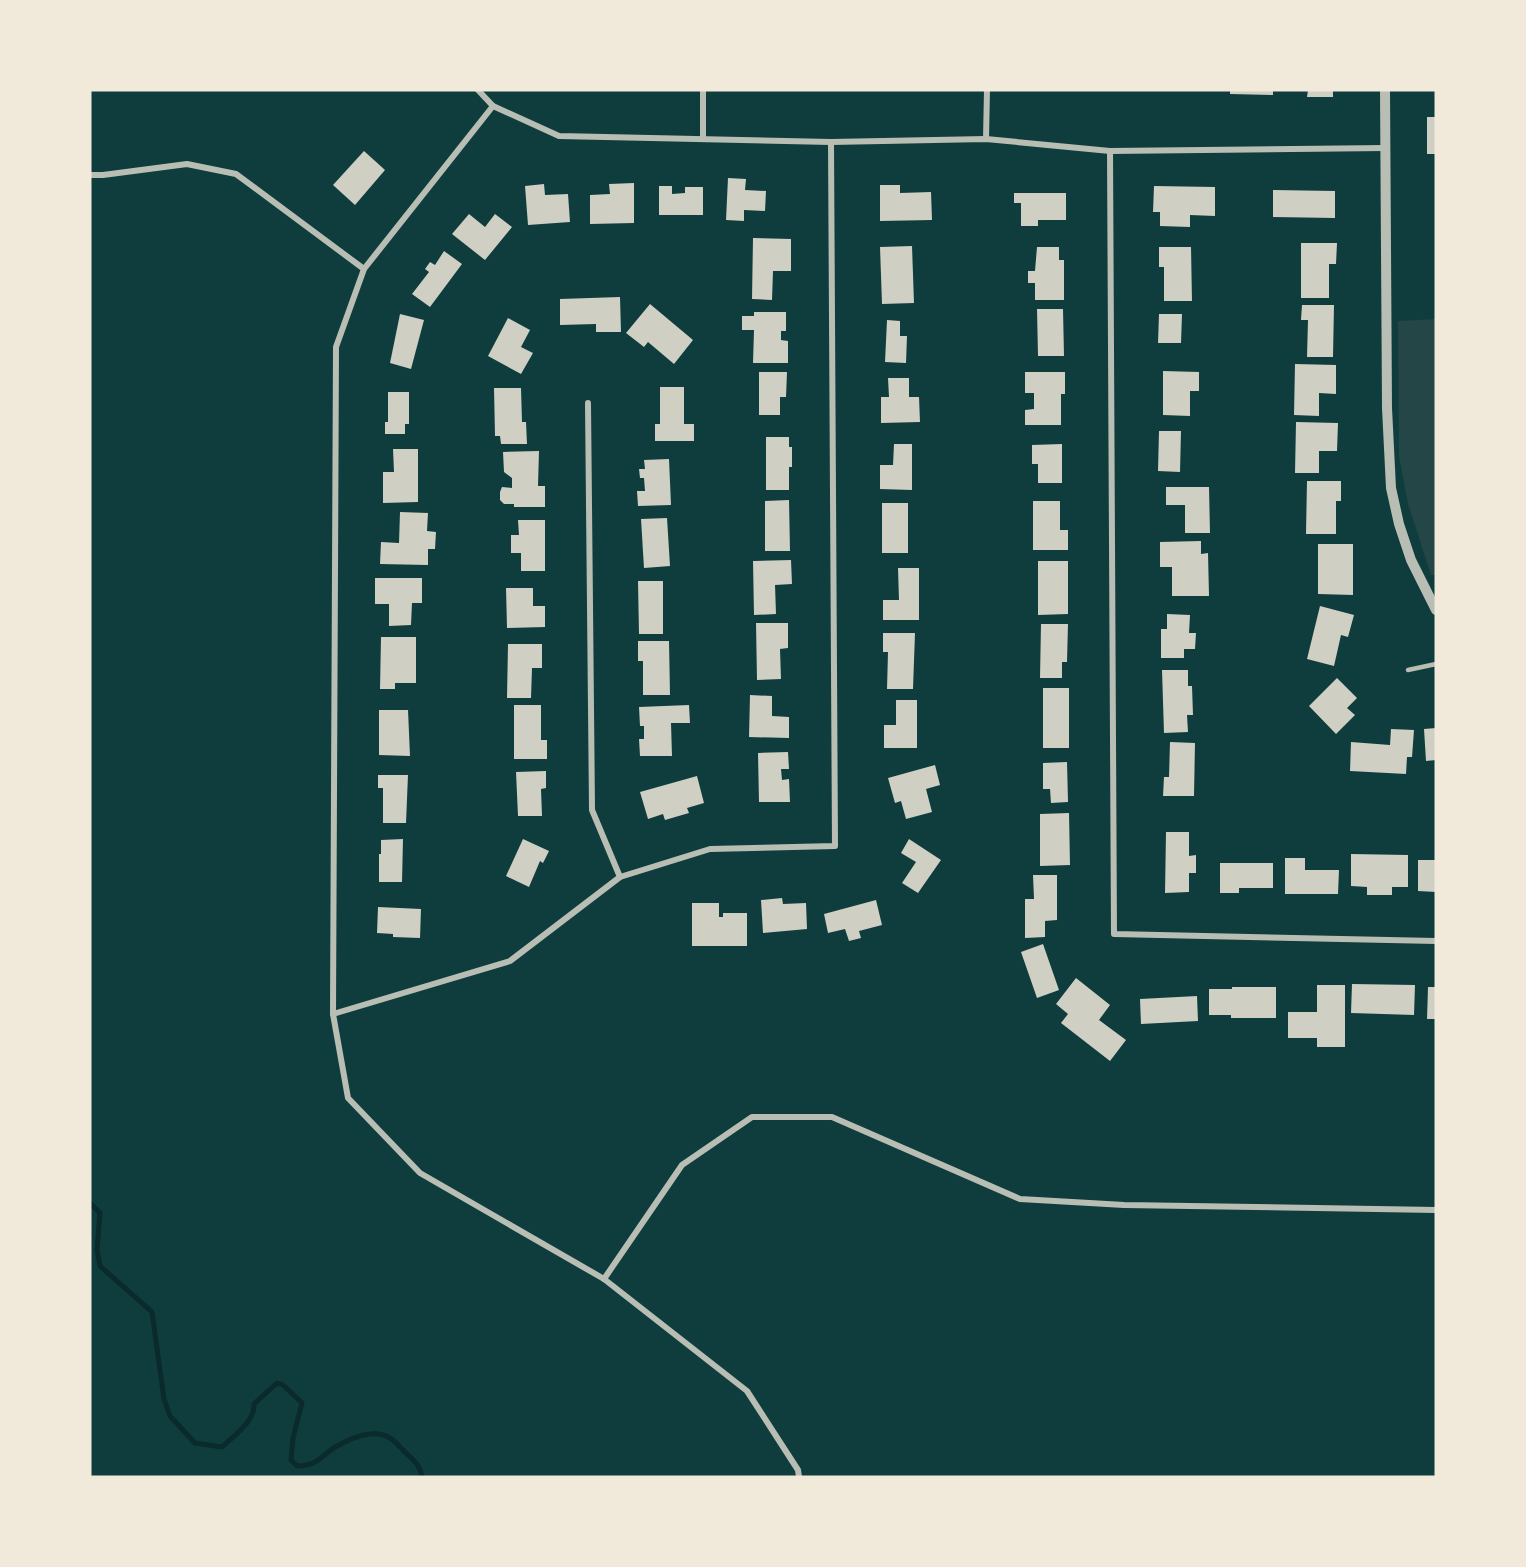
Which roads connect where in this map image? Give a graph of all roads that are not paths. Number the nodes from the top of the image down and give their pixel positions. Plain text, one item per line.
1 (478, 90) edge
2 (703, 90) edge
3 (987, 90) edge
4 (1385, 90) edge
5 (493, 106) junction
6 (703, 139) junction
7 (986, 139) junction
8 (831, 142) junction
9 (1385, 148) junction
10 (1110, 151) junction
11 (90, 176) edge
12 (364, 269) junction
13 (588, 403) dead end
14 (1436, 610) edge
15 (1436, 664) edge
16 (1408, 670) dead end
17 (620, 877) junction
18 (1436, 941) edge
19 (333, 1014) junction
20 (1436, 1210) edge
21 (604, 1279) junction
22 (799, 1477) edge

1 - 5 street
2 - 6 street
3 - 7 street
4 - 9 street
5 - 6 street
5 - 12 street
6 - 8 street
7 - 8 street
7 - 10 street
8 - 17 street
9 - 10 street
9 - 14 street
10 - 18 street
11 - 12 street
12 - 19 street
13 - 17 street
15 - 16 lane
17 - 19 street
19 - 21 street
20 - 21 street
21 - 22 street

